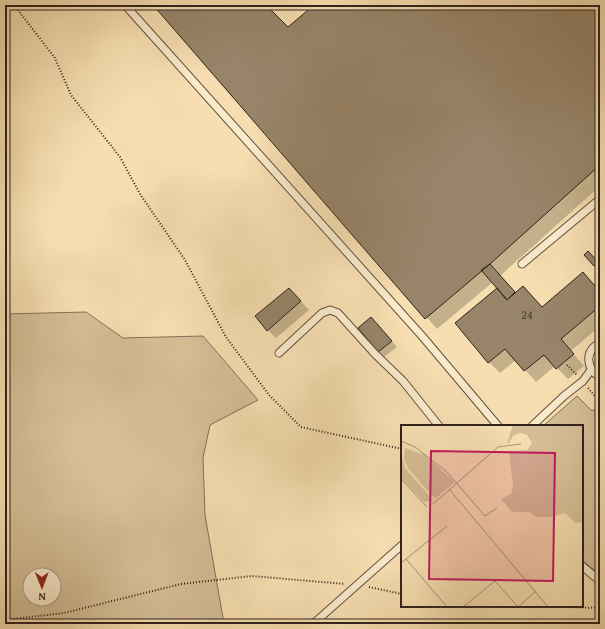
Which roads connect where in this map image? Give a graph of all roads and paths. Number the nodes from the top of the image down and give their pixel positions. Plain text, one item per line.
1 (14, 5) edge
2 (125, 5) edge
3 (600, 199) edge
4 (522, 264) dead end
5 (600, 343) edge
6 (279, 352) dead end
7 (591, 370) junction
8 (600, 377) edge
9 (438, 425) edge
10 (497, 425) edge
11 (533, 425) edge
12 (401, 449) edge
13 (401, 546) edge
14 (583, 567) edge
15 (600, 581) edge
16 (358, 585) junction
17 (401, 594) edge
18 (566, 607) edge
19 (600, 608) edge
20 (5, 620) edge
21 (313, 624) edge

1 - 12 path
2 - 10 lane
3 - 4 lane
5 - 7 lane
6 - 9 lane
7 - 8 lane
7 - 11 lane
13 - 16 lane
14 - 15 lane
16 - 17 path
16 - 20 path
16 - 21 lane
18 - 19 path

